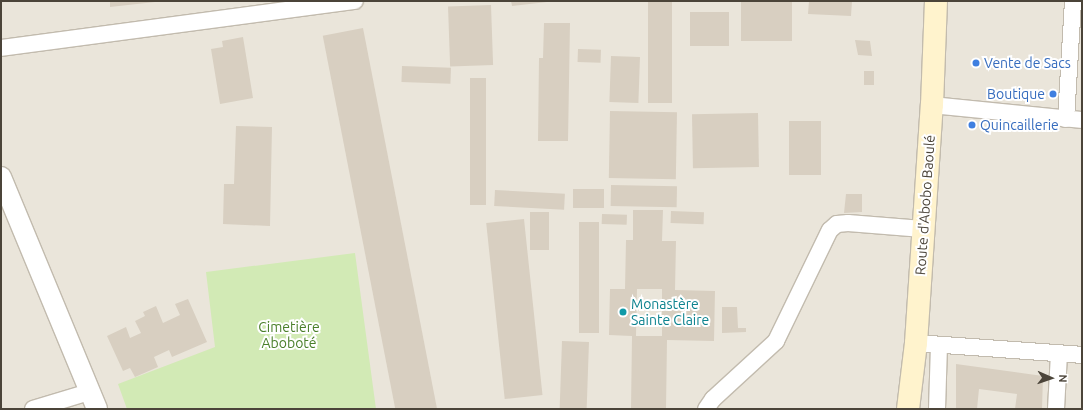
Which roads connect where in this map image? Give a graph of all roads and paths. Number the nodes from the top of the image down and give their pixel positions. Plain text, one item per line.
1 (355, 1) edge
2 (936, 1) edge
3 (1073, 1) edge
4 (1, 48) edge
5 (932, 105) junction
6 (1066, 119) junction
7 (1082, 120) edge
8 (1, 177) edge
9 (5, 197) edge
10 (923, 229) junction
11 (916, 343) junction
12 (939, 345) junction
13 (1059, 354) junction
14 (1082, 356) edge
15 (93, 400) edge
16 (33, 409) edge
17 (706, 409) edge
18 (908, 409) edge
19 (937, 409) edge
20 (1056, 409) edge

1 - 4 street
2 - 5 main road, Route d'Abobo Baoulé
3 - 6 street
5 - 6 street
5 - 10 main road, Route d'Abobo Baoulé
6 - 7 street
8 - 9 street
9 - 15 street
10 - 11 main road, Route d'Abobo Baoulé
10 - 17 street
11 - 12 street
11 - 18 main road, Route d'Abobo Baoulé
12 - 13 street
12 - 19 street
13 - 14 street
13 - 20 street
15 - 16 street

